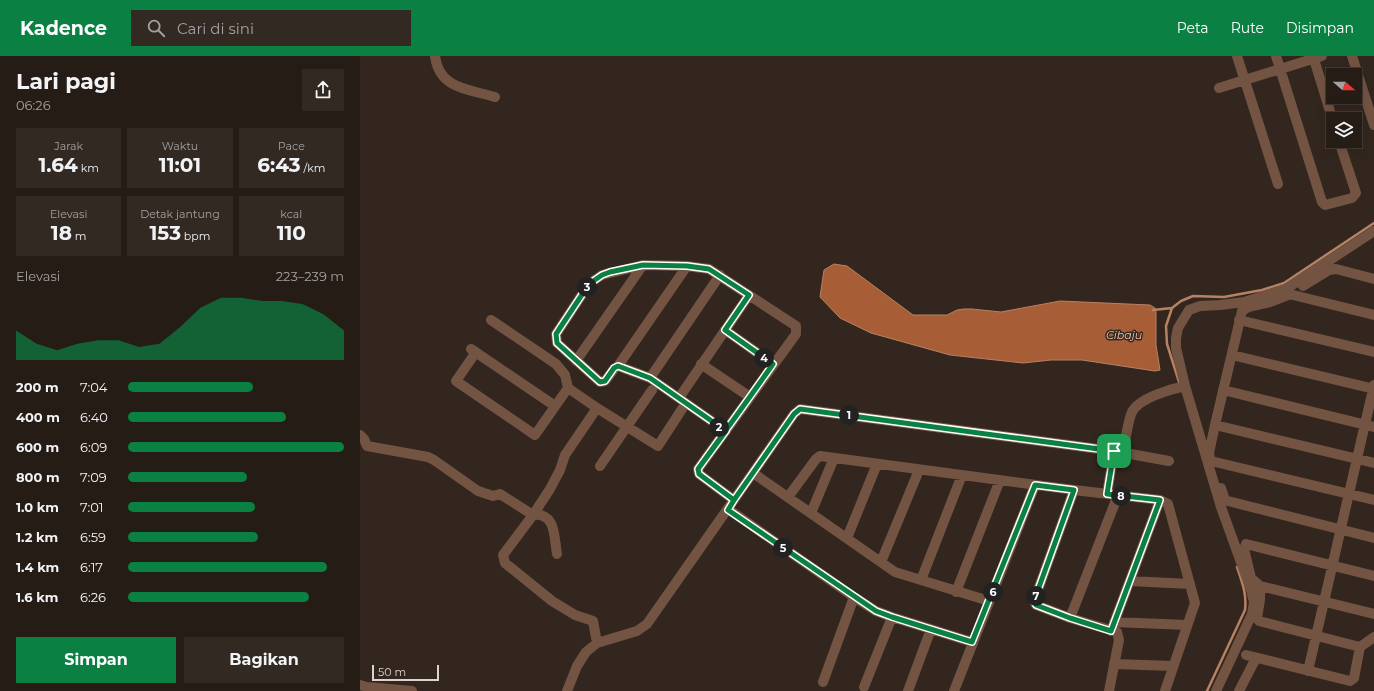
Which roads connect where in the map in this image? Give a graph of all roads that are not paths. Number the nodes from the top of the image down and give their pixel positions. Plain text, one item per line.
1 (435, 56) edge
2 (1237, 56) edge
3 (1276, 56) edge
4 (1352, 56) edge
5 (1316, 57) edge
6 (1280, 69) junction
7 (1245, 80) junction
8 (1219, 88) dead end
9 (495, 96) dead end
10 (1331, 112) edge
11 (1374, 125) edge
12 (1341, 148) edge
13 (1278, 184) dead end
14 (1374, 231) edge
15 (643, 265) junction
16 (687, 266) junction
17 (720, 275) junction
18 (1374, 279) edge
19 (1289, 294) junction
20 (749, 295) junction
21 (1374, 315) edge
22 (491, 320) dead end
23 (1239, 320) junction
24 (725, 330) junction
25 (1374, 352) edge
26 (1232, 355) junction
27 (576, 361) junction
28 (701, 364) junction
29 (773, 364) junction
30 (618, 366) junction
31 (650, 378) junction
32 (1185, 386) junction
33 (568, 388) junction
34 (1374, 388) edge
35 (652, 390) dead end
36 (1223, 390) junction
37 (750, 397) junction
38 (679, 398) junction
39 (555, 406) junction
40 (597, 408) junction
41 (682, 409) dead end
42 (1215, 425) junction
43 (1369, 425) edge
44 (627, 426) junction
45 (726, 431) junction
46 (360, 435) edge
47 (1119, 452) junction
48 (834, 458) junction
49 (1357, 459) junction
50 (1169, 461) dead end
51 (1211, 461) junction
52 (1374, 463) edge
53 (877, 464) junction
54 (600, 466) dead end
55 (919, 470) junction
56 (753, 473) junction
57 (962, 475) junction
58 (1000, 480) junction
59 (1035, 485) junction
60 (1074, 490) junction
61 (1107, 494) junction
62 (1348, 494) junction
63 (1118, 495) junction
64 (788, 497) junction
65 (734, 500) junction
66 (1160, 500) junction
67 (1374, 500) edge
68 (728, 510) junction
69 (811, 513) junction
70 (533, 515) junction
71 (1340, 530) junction
72 (847, 538) junction
73 (1374, 538) edge
74 (557, 554) dead end
75 (882, 562) junction
76 (1332, 565) junction
77 (1374, 576) edge
78 (921, 580) junction
79 (1130, 581) junction
80 (1190, 584) junction
81 (1260, 586) junction
82 (956, 592) junction
83 (854, 597) junction
84 (989, 601) junction
85 (1324, 601) junction
86 (1374, 614) edge
87 (892, 617) junction
88 (1070, 618) junction
89 (1188, 625) junction
90 (1113, 626) junction
91 (931, 629) junction
92 (1316, 635) junction
93 (1374, 637) edge
94 (972, 642) junction
95 (597, 643) junction
96 (1360, 647) junction
97 (1114, 664) junction
98 (1173, 666) junction
99 (1308, 671) junction
100 (823, 682) dead end
101 (360, 685) edge
102 (864, 687) dead end
103 (412, 691) edge
104 (567, 691) edge
105 (908, 691) edge
106 (954, 691) edge
107 (1109, 691) edge
108 (1165, 691) edge
109 (1216, 691) edge
110 (1240, 691) edge

1 - 9 street
2 - 7 street
3 - 6 street
4 - 11 street
5 - 6 street
5 - 10 street
6 - 7 street
6 - 12 street
7 - 8 street
7 - 13 street
14 - 32 street
15 - 16 street
15 - 27 street
15 - 27 street
16 - 17 street
16 - 30 street
17 - 20 street
17 - 31 street
18 - 19 street
19 - 21 street
19 - 23 street
20 - 24 street
20 - 29 street
22 - 33 street
23 - 25 street
23 - 26 street
24 - 28 street
24 - 29 street
26 - 34 street
26 - 36 street
27 - 30 street
28 - 37 street
28 - 38 street
29 - 37 street
30 - 31 street
31 - 38 street
32 - 47 street
32 - 109 street
33 - 39 street
33 - 40 street
34 - 43 street
35 - 44 street
36 - 42 street
36 - 43 street
37 - 45 street
38 - 45 street
39 - 39 street
40 - 44 street
40 - 70 street
41 - 44 street
42 - 49 street
42 - 51 street
43 - 49 street
44 - 54 street
45 - 65 street
46 - 70 street
47 - 50 street
47 - 56 street
47 - 61 street
48 - 53 street
48 - 64 street
48 - 69 street
49 - 52 street
49 - 62 street
51 - 62 street
51 - 71 street
53 - 55 street
53 - 72 street
55 - 57 street
55 - 75 street
56 - 64 street
56 - 65 street
57 - 58 street
57 - 78 street
58 - 59 street
58 - 82 street
59 - 60 street
59 - 84 street
60 - 61 street
60 - 88 street
61 - 63 street
62 - 67 street
62 - 71 street
63 - 66 street
63 - 88 street
64 - 69 street
65 - 68 street
66 - 79 street
66 - 80 street
68 - 83 street
68 - 95 street
69 - 72 street
70 - 74 street
70 - 95 street
71 - 73 street
71 - 76 street
72 - 75 street
75 - 78 street
76 - 77 street
76 - 81 street
76 - 85 street
78 - 82 street
79 - 80 street
79 - 90 street
80 - 89 street
81 - 85 street
81 - 92 street
82 - 84 street
83 - 87 street
83 - 100 street
84 - 94 street
85 - 86 street
85 - 92 street
87 - 91 street
87 - 102 street
88 - 90 street
89 - 90 street
89 - 98 street
90 - 97 street
91 - 94 street
91 - 105 street
92 - 96 street
92 - 99 street
93 - 96 street
94 - 106 street
95 - 104 street
96 - 99 street
97 - 98 street
97 - 107 street
98 - 108 street
99 - 110 street
101 - 103 street

